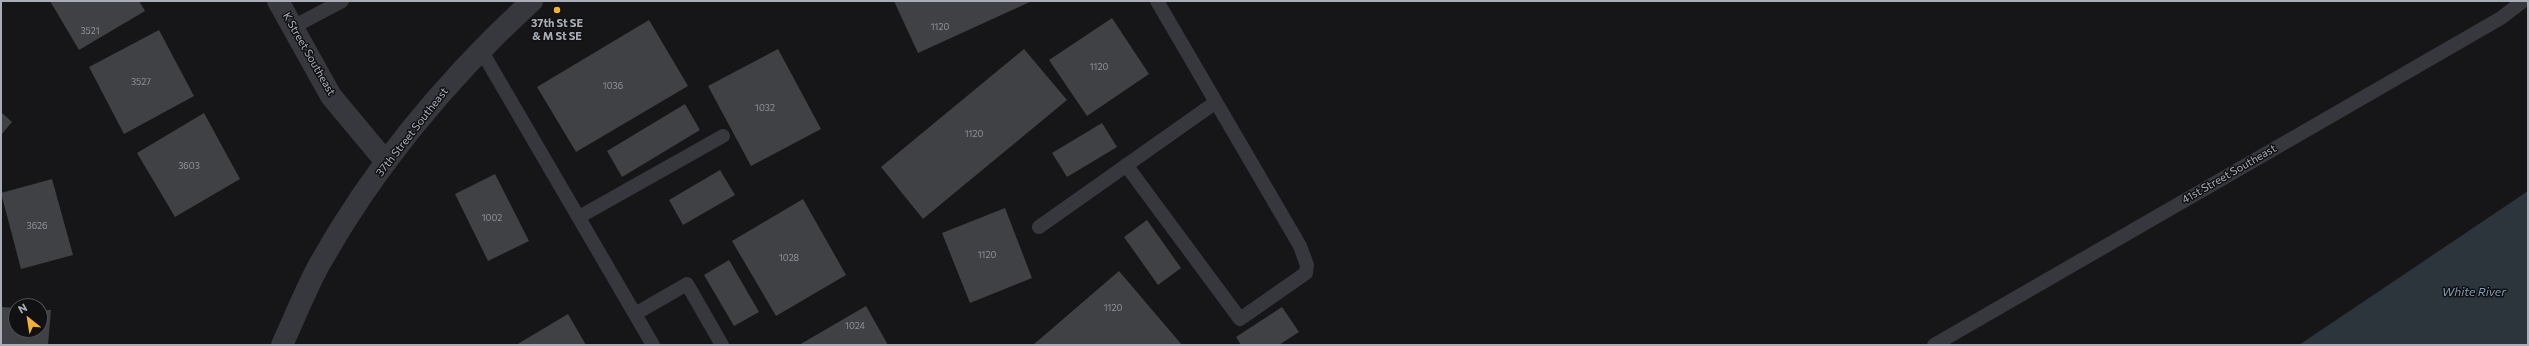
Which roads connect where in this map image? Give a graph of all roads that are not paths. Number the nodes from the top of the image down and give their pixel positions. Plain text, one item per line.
1 (278, 1) edge
2 (342, 1) edge
3 (532, 1) edge
4 (1157, 1) edge
5 (2523, 1) edge
6 (293, 27) junction
7 (482, 50) junction
8 (1216, 102) junction
9 (723, 136) dead end
10 (386, 162) junction
11 (1126, 165) junction
12 (578, 217) junction
13 (1039, 227) dead end
14 (635, 314) junction
15 (282, 345) edge
16 (653, 345) edge
17 (722, 345) edge
18 (1934, 345) edge

1 - 6 street, K Street Southeast
2 - 6 lane
3 - 7 street, 37th Street Southeast
4 - 8 lane
5 - 18 lane, 41st Street Southeast
6 - 10 street, K Street Southeast
7 - 10 street, 37th Street Southeast
7 - 12 lane
8 - 11 lane
8 - 11 lane
9 - 12 lane
10 - 15 street, 37th Street Southeast
11 - 13 lane
12 - 14 lane
14 - 16 lane
14 - 17 lane

